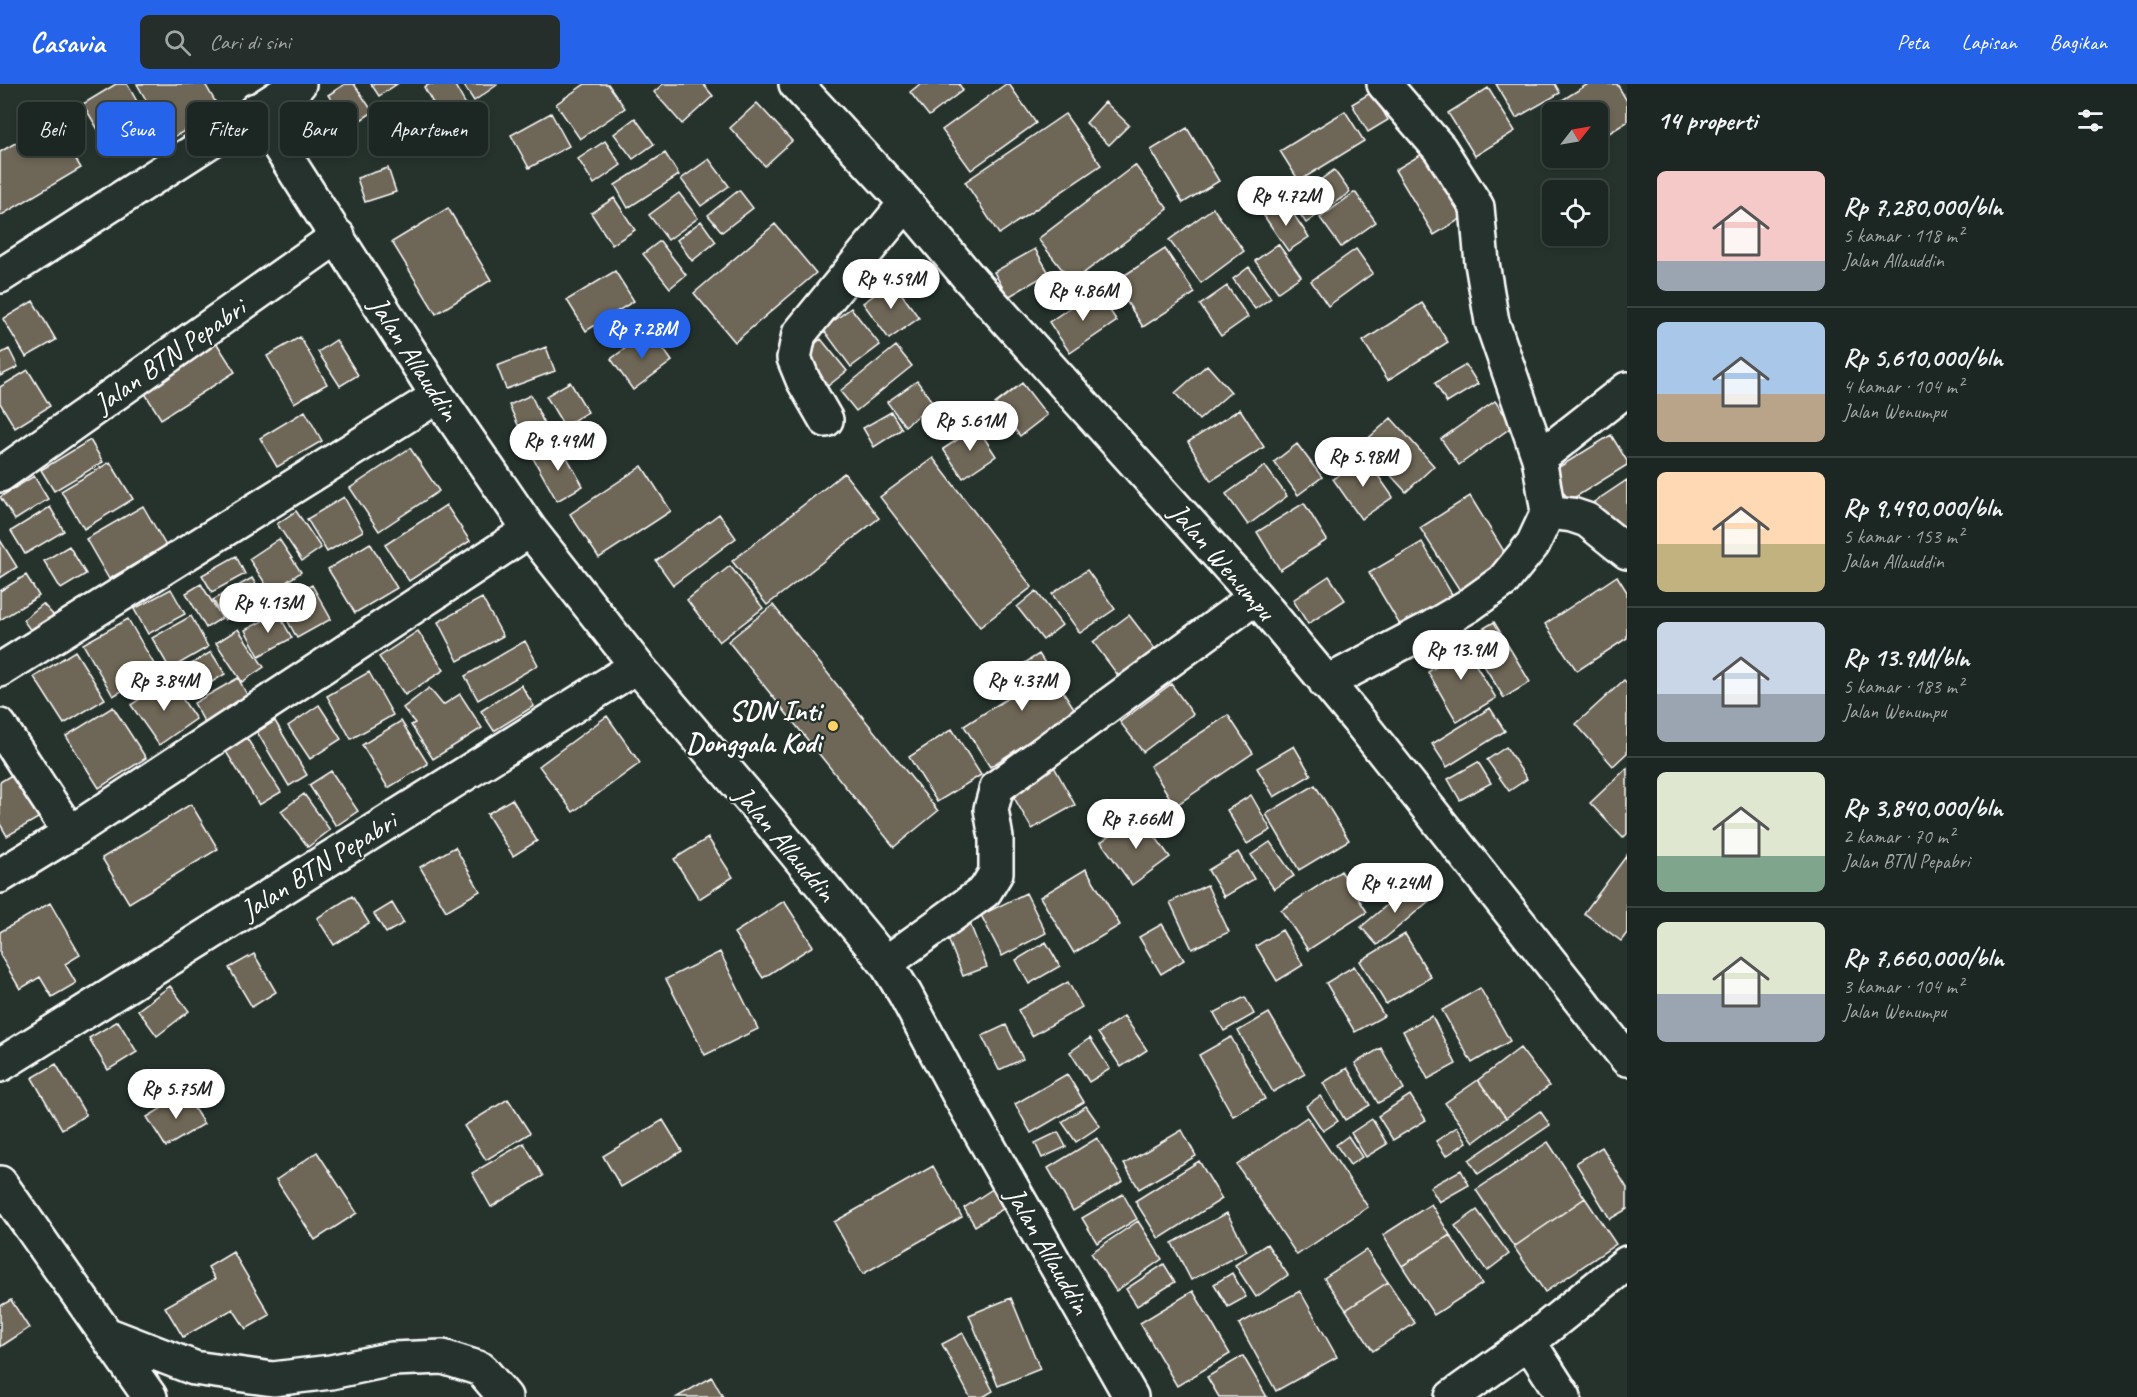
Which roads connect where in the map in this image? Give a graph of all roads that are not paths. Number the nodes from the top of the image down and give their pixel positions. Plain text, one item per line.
1 (299, 84) edge
2 (796, 84) edge
3 (1384, 84) edge
4 (268, 103) edge
5 (268, 128) edge
6 (187, 155) edge
7 (906, 203) junction
8 (338, 236) junction
9 (0, 276) edge
10 (1627, 389) edge
11 (438, 396) junction
12 (826, 420) dead end
13 (1539, 458) junction
14 (0, 475) edge
15 (1548, 512) junction
16 (530, 530) junction
17 (1627, 552) edge
18 (1256, 597) junction
19 (637, 666) junction
20 (0, 670) edge
21 (1326, 683) junction
22 (0, 726) edge
23 (70, 833) junction
24 (0, 876) edge
25 (886, 963) junction
26 (1627, 1059) edge
27 (0, 1065) edge
28 (0, 1183) edge
29 (1627, 1263) edge
30 (106, 1334) junction
31 (1529, 1342) junction
32 (150, 1397) edge
33 (505, 1397) edge
34 (1131, 1397) edge
35 (1452, 1397) edge
36 (1564, 1397) edge

1 - 4 street
2 - 7 street, Jalan Wenumpu
3 - 13 street
5 - 8 street, Jalan Allauddin
6 - 9 street
7 - 12 street
7 - 18 street, Jalan Wenumpu
8 - 11 street, Jalan Allauddin
8 - 14 street, Jalan BTN Pepabri
10 - 13 street
11 - 16 street, Jalan Allauddin
11 - 20 street
13 - 15 street
15 - 17 street
15 - 21 street
16 - 19 street, Jalan Allauddin
16 - 23 street
18 - 21 street, Jalan Wenumpu
18 - 25 street
19 - 25 street, Jalan Allauddin
19 - 27 street, Jalan BTN Pepabri
21 - 26 street, Jalan Wenumpu
22 - 23 street
23 - 24 street
25 - 34 street, Jalan Allauddin
28 - 30 street
29 - 31 street
30 - 32 street
30 - 33 street
31 - 35 street
31 - 36 street

